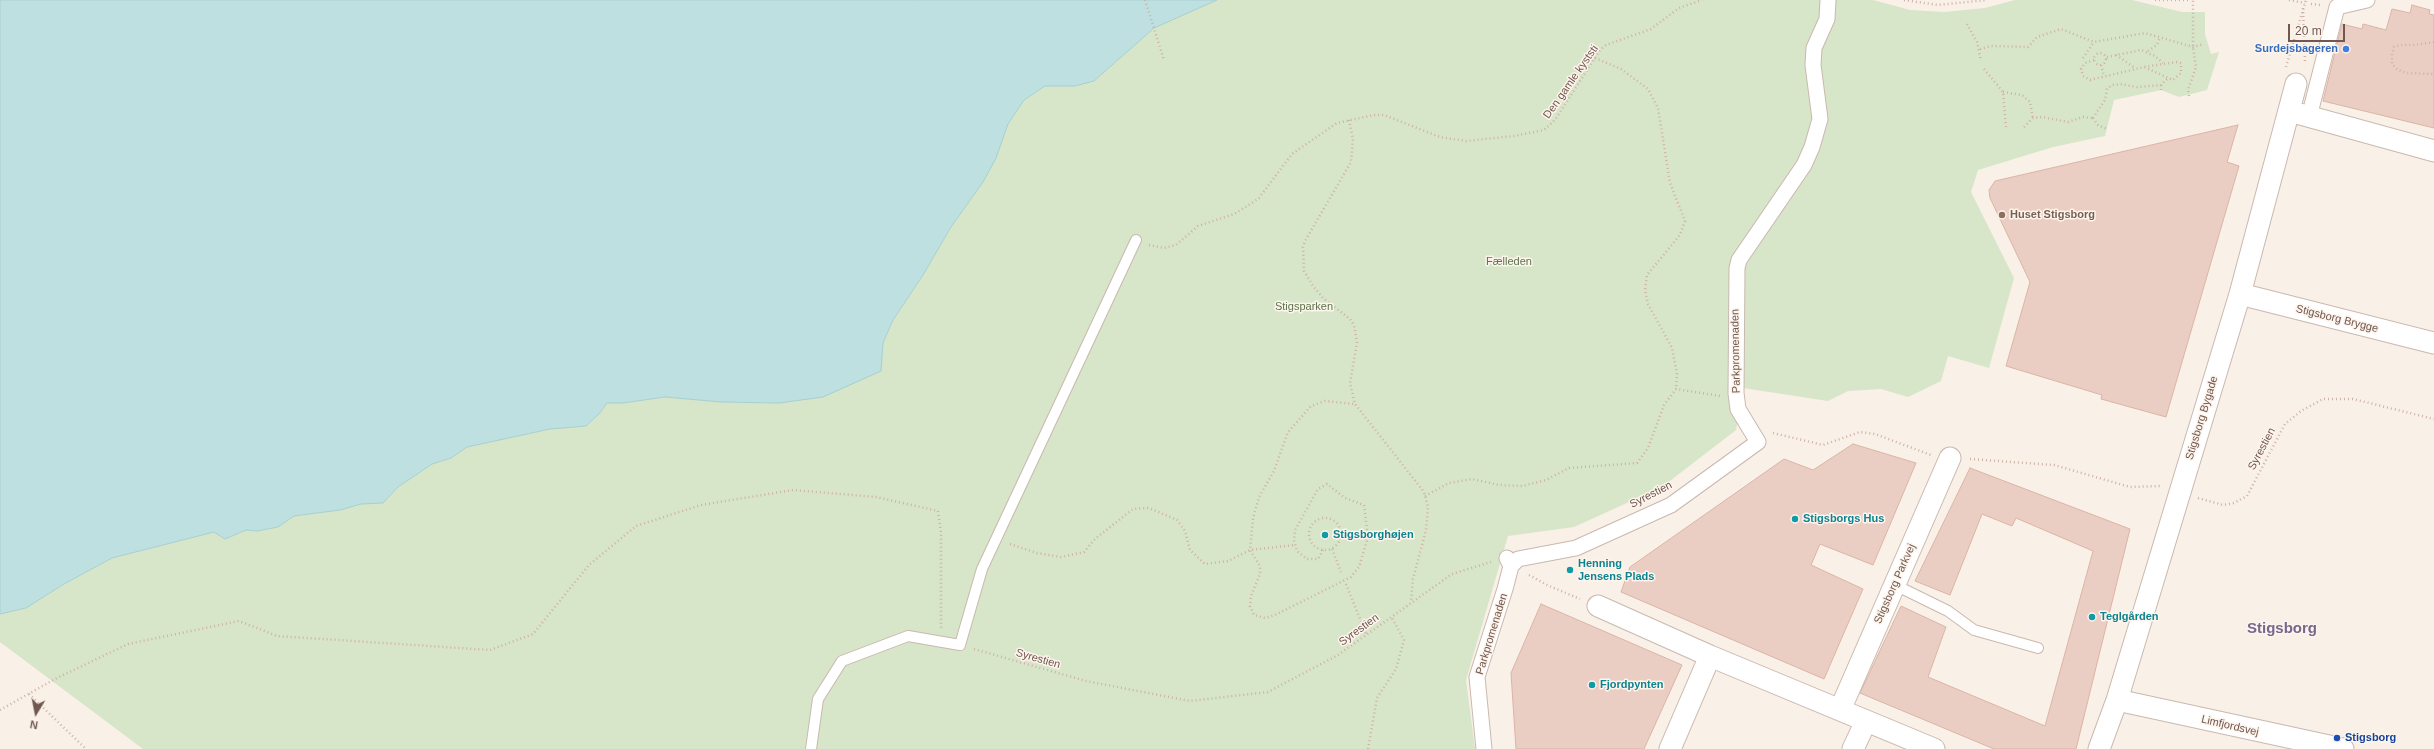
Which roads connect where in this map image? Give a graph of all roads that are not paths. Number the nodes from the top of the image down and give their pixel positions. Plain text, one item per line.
1 (1828, 0) edge
2 (2367, 0) edge
3 (2296, 84) road end
4 (2289, 111) junction
5 (2309, 117) junction
6 (2434, 151) edge
7 (1136, 240) road end
8 (2240, 294) junction
9 (2434, 343) edge
10 (1950, 458) dead end
11 (1895, 585) junction
12 (1598, 606) road end
13 (2038, 648) dead end
14 (1710, 656) junction
15 (2117, 700) junction
16 (1840, 710) junction
17 (1866, 721) junction
18 (2259, 741) edge
19 (2316, 747) edge
20 (811, 749) edge
21 (1484, 749) edge
22 (1670, 749) edge
23 (1853, 749) edge
24 (1934, 749) edge
25 (2099, 749) edge
26 (2343, 749) edge

1 - 21 street, Parkpromenaden
2 - 5 street
3 - 4 street, Stigsborg Bygade
4 - 5 street
4 - 8 street, Stigsborg Bygade
5 - 6 street
7 - 20 lane
8 - 9 street, Stigsborg Brygge
8 - 15 street, Stigsborg Bygade
10 - 11 street, Stigsborg Parkvej
11 - 13 lane
11 - 16 street, Stigsborg Parkvej
12 - 14 street
14 - 16 street
14 - 22 street
15 - 18 street, Limfjordsvej
15 - 25 street, Stigsborg Bygade
16 - 17 street
17 - 23 street
17 - 24 street
18 - 19 street, Limfjordsvej
19 - 26 street, Limfjordsvej

